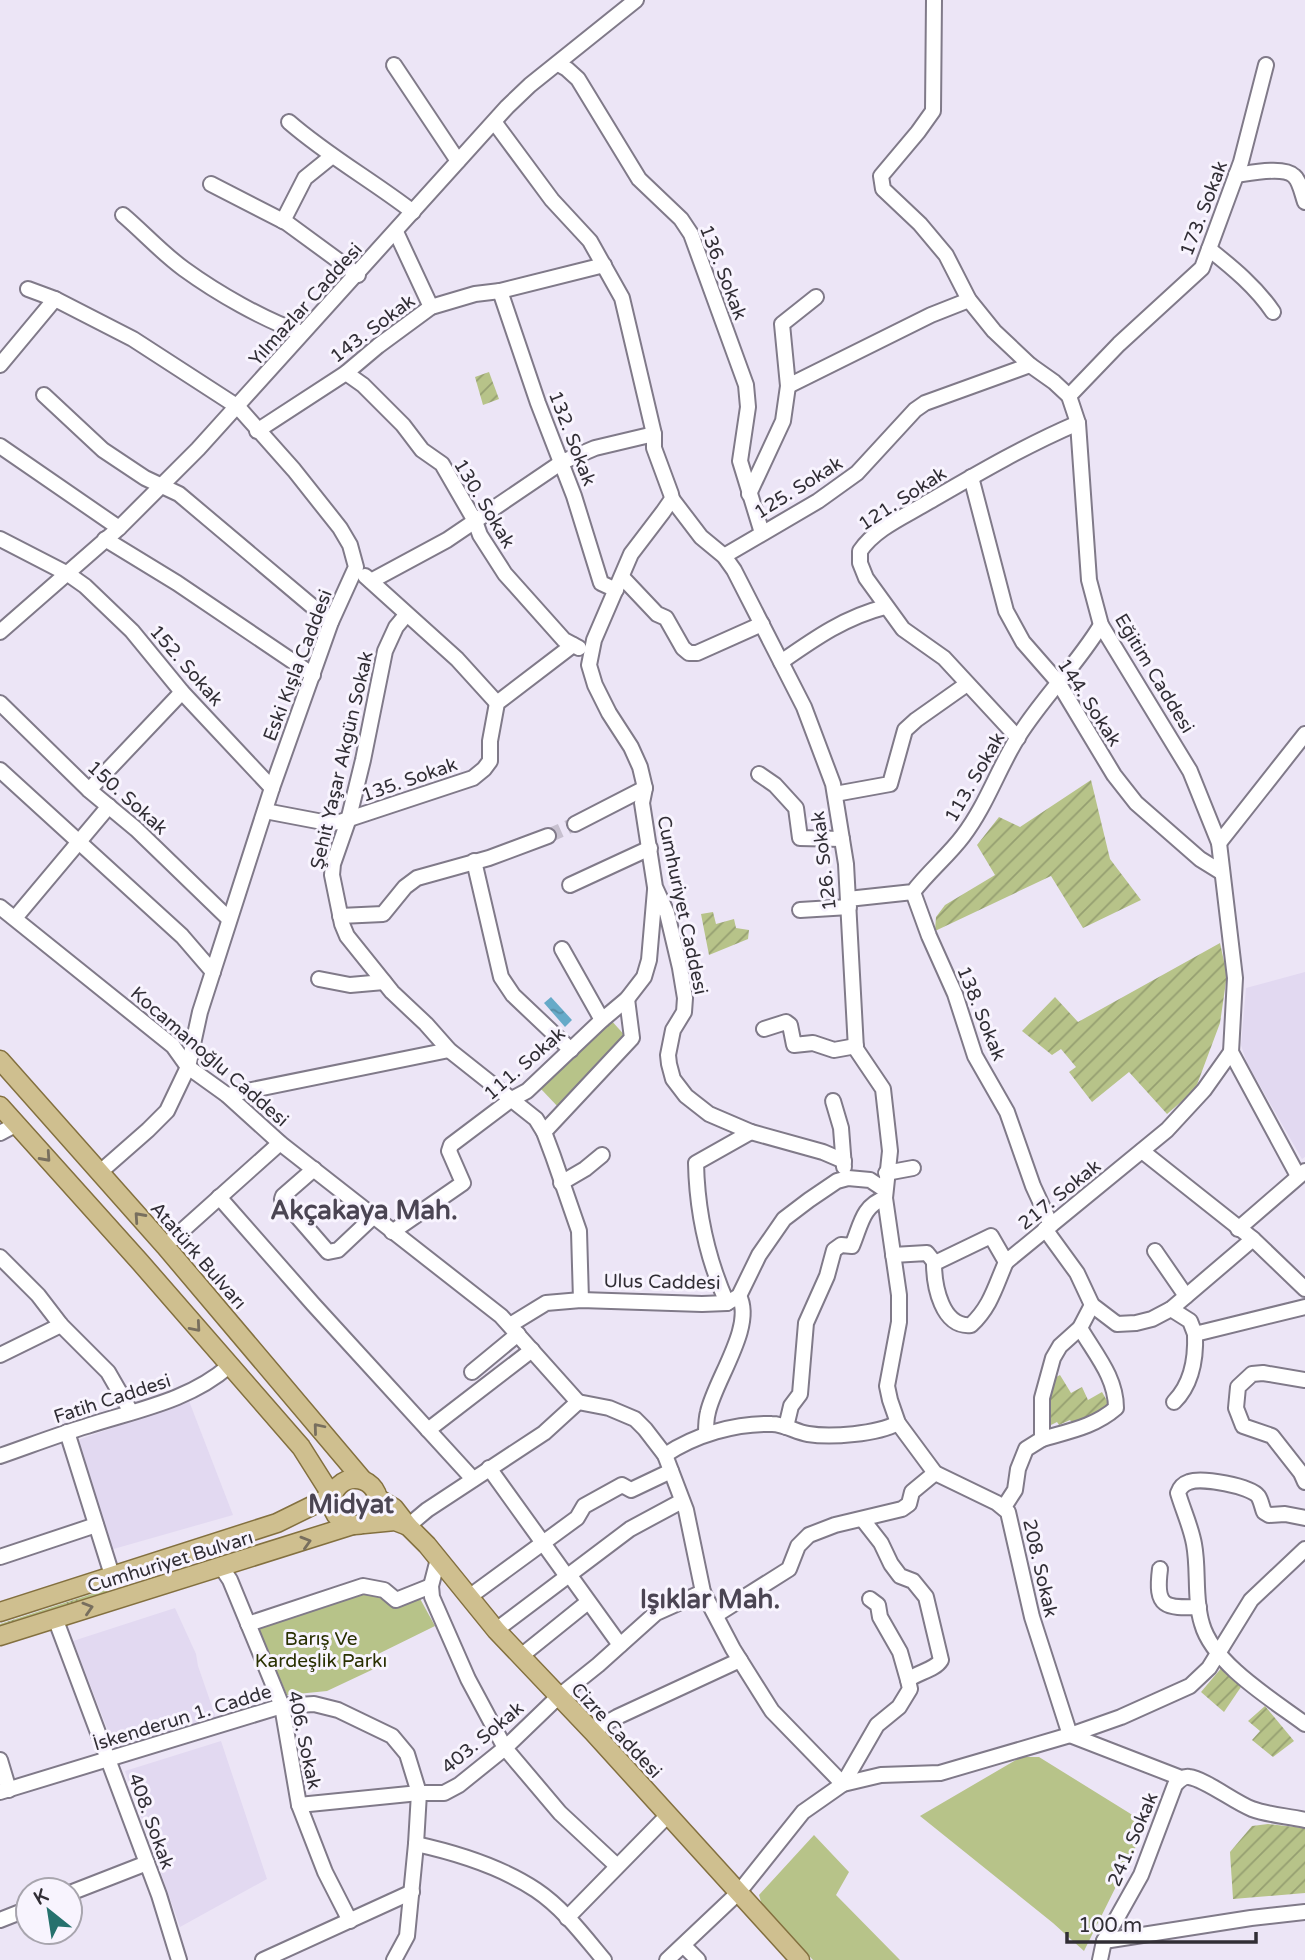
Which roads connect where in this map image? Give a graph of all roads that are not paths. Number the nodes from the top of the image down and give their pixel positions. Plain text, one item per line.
1 (636, 0) edge
2 (934, 0) edge
3 (558, 64) junction
4 (394, 65) dead end
5 (1266, 65) dead end
6 (289, 122) dead end
7 (495, 123) junction
8 (331, 156) junction
9 (458, 161) junction
10 (1236, 175) junction
11 (211, 184) dead end
12 (1305, 202) edge
13 (413, 212) junction
14 (123, 215) dead end
15 (283, 221) junction
16 (396, 232) junction
17 (1209, 250) junction
18 (604, 265) junction
19 (358, 275) junction
20 (28, 289) dead end
21 (500, 291) junction
22 (816, 297) dead end
23 (55, 299) junction
24 (969, 300) junction
25 (431, 307) junction
26 (1273, 312) dead end
27 (302, 333) junction
28 (0, 365) edge
29 (1030, 365) junction
30 (346, 373) junction
31 (788, 386) junction
32 (44, 395) dead end
33 (1069, 396) junction
34 (238, 407) junction
35 (1078, 423) junction
36 (257, 431) junction
37 (654, 434) junction
38 (0, 446) edge
39 (562, 462) junction
40 (971, 477) junction
41 (161, 485) junction
42 (749, 494) junction
43 (672, 499) junction
44 (475, 521) junction
45 (118, 528) junction
46 (762, 533) junction
47 (0, 539) edge
48 (105, 539) junction
49 (724, 556) junction
50 (356, 567) junction
51 (68, 574) junction
52 (371, 581) junction
53 (619, 583) junction
54 (885, 607) junction
55 (406, 615) junction
56 (331, 622) junction
57 (762, 624) junction
58 (1101, 625) junction
59 (0, 632) edge
60 (573, 645) junction
61 (590, 653) junction
62 (781, 662) junction
63 (313, 675) junction
64 (1058, 682) junction
65 (967, 684) junction
66 (182, 692) junction
67 (0, 703) edge
68 (497, 703) junction
69 (1305, 734) edge
70 (1018, 738) junction
71 (0, 770) edge
72 (759, 774) dead end
73 (272, 788) junction
74 (645, 788) junction
75 (89, 790) junction
76 (835, 794) junction
77 (109, 806) junction
78 (265, 811) junction
79 (348, 821) junction
80 (575, 824) tunnel mouth
81 (548, 835) tunnel mouth
82 (842, 839) junction
83 (80, 842) junction
84 (1219, 843) junction
85 (650, 848) junction
86 (474, 861) junction
87 (1221, 872) junction
88 (570, 885) dead end
89 (655, 887) junction
90 (913, 892) junction
91 (849, 903) junction
92 (0, 908) edge
93 (800, 910) dead end
94 (340, 916) junction
95 (15, 918) junction
96 (229, 919) junction
97 (562, 949) dead end
98 (212, 972) junction
99 (319, 979) dead end
100 (384, 982) junction
101 (627, 999) junction
102 (602, 1020) junction
103 (764, 1029) dead end
104 (856, 1046) junction
105 (449, 1050) junction
106 (571, 1050) junction
107 (1231, 1052) junction
108 (0, 1060) edge
109 (188, 1067) junction
110 (227, 1094) junction
111 (512, 1099) junction
112 (834, 1101) dead end
113 (0, 1106) edge
114 (17, 1125) junction
115 (544, 1132) junction
116 (751, 1132) junction
117 (0, 1133) edge
118 (280, 1143) junction
119 (1142, 1151) junction
120 (602, 1155) dead end
121 (844, 1161) junction
122 (913, 1168) dead end
123 (314, 1169) junction
124 (99, 1173) junction
125 (886, 1173) junction
126 (1302, 1173) edge
127 (845, 1178) junction
128 (561, 1183) junction
129 (885, 1194) junction
130 (219, 1197) junction
131 (373, 1217) junction
132 (1048, 1227) junction
133 (1238, 1229) junction
134 (392, 1232) junction
135 (1253, 1239) junction
136 (165, 1246) junction
137 (1155, 1251) dead end
138 (893, 1255) junction
139 (0, 1257) edge
140 (1006, 1262) junction
141 (934, 1263) junction
142 (1305, 1289) edge
143 (1186, 1296) junction
144 (733, 1299) junction
145 (581, 1300) junction
146 (1092, 1305) junction
147 (1305, 1307) edge
148 (1171, 1310) junction
149 (61, 1325) junction
150 (1080, 1328) junction
151 (514, 1329) junction
152 (1195, 1334) junction
153 (532, 1350) junction
154 (0, 1355) edge
155 (229, 1366) junction
156 (472, 1372) dead end
157 (1305, 1380) edge
158 (578, 1402) junction
159 (1174, 1402) dead end
160 (131, 1412) junction
161 (898, 1423) junction
162 (786, 1427) junction
163 (429, 1430) junction
164 (67, 1432) junction
165 (706, 1434) junction
166 (1042, 1438) junction
167 (661, 1451) junction
168 (0, 1456) edge
169 (489, 1468) junction
170 (671, 1471) junction
171 (318, 1473) junction
172 (935, 1473) junction
173 (362, 1479) junction
174 (473, 1479) junction
175 (1305, 1482) edge
176 (332, 1496) junction
177 (379, 1499) junction
178 (682, 1501) junction
179 (1004, 1507) junction
180 (307, 1508) junction
181 (1305, 1518) edge
182 (863, 1520) junction
183 (96, 1525) junction
184 (356, 1525) junction
185 (408, 1526) junction
186 (542, 1543) junction
187 (1305, 1549) edge
188 (0, 1557) edge
189 (438, 1559) junction
190 (222, 1568) junction
191 (1160, 1569) dead end
192 (112, 1575) junction
193 (566, 1575) junction
194 (431, 1586) junction
195 (703, 1592) junction
196 (469, 1597) junction
197 (870, 1599) dead end
198 (588, 1602) junction
199 (1199, 1607) junction
200 (0, 1612) edge
201 (716, 1615) junction
202 (55, 1618) junction
203 (248, 1624) junction
204 (496, 1630) junction
205 (0, 1636) edge
206 (620, 1645) junction
207 (1218, 1652) junction
208 (521, 1656) junction
209 (740, 1660) junction
210 (908, 1680) junction
211 (558, 1697) junction
212 (282, 1706) junction
213 (1305, 1724) edge
214 (592, 1731) junction
215 (1070, 1735) junction
216 (505, 1748) junction
217 (0, 1760) edge
218 (109, 1760) junction
219 (1181, 1778) junction
220 (843, 1784) junction
221 (4, 1791) edge
222 (419, 1793) junction
223 (299, 1805) junction
224 (667, 1816) junction
225 (1305, 1821) edge
226 (416, 1844) junction
227 (147, 1863) junction
228 (617, 1866) junction
229 (84, 1888) edge
230 (412, 1892) junction
231 (739, 1892) junction
232 (1305, 1912) edge
233 (567, 1918) junction
234 (350, 1921) junction
235 (1104, 1941) junction
236 (684, 1945) junction
237 (179, 1960) edge
238 (263, 1960) edge
239 (394, 1960) edge
240 (604, 1960) edge
241 (667, 1960) edge
242 (698, 1960) edge
243 (800, 1960) edge
244 (1100, 1960) edge

1 - 3 street, Yılmazlar Caddesi
2 - 24 street
3 - 7 street, Yılmazlar Caddesi
3 - 42 street, 136. Sokak
4 - 9 street
5 - 10 street, 173. Sokak
6 - 8 street
7 - 9 street, Yılmazlar Caddesi
7 - 18 street
8 - 13 street
8 - 15 street
9 - 13 street, Yılmazlar Caddesi
10 - 12 street
10 - 17 street, 173. Sokak
11 - 15 street
13 - 16 street, Yılmazlar Caddesi
14 - 27 street
15 - 19 street
16 - 19 street, Yılmazlar Caddesi
16 - 25 street
17 - 26 street
17 - 33 street, 173. Sokak
18 - 21 street, 143. Sokak
18 - 37 street
19 - 27 street, Yılmazlar Caddesi
20 - 23 street
21 - 25 street, 143. Sokak
21 - 39 street, 132. Sokak
22 - 31 street
23 - 28 street
23 - 34 street
24 - 29 street
24 - 31 street
25 - 30 street, 143. Sokak
27 - 34 street, Yılmazlar Caddesi
29 - 33 street
29 - 46 street, 125. Sokak
30 - 36 street, 143. Sokak
30 - 44 street, 130. Sokak
31 - 42 street
32 - 41 street
33 - 35 street, Eğitim Caddesi
34 - 36 street
34 - 41 street, Yılmazlar Caddesi
35 - 40 street, 121. Sokak
35 - 58 street, Eğitim Caddesi
36 - 50 street
37 - 39 street
37 - 43 street
38 - 45 street
39 - 44 street
39 - 53 street, 132. Sokak
40 - 54 street, 121. Sokak
40 - 64 street, 144. Sokak
41 - 45 street, Yılmazlar Caddesi
41 - 56 street
42 - 46 street, 136. Sokak
43 - 49 street, 126. Sokak
43 - 53 street
44 - 52 street
44 - 60 street, 130. Sokak
45 - 48 street, Yılmazlar Caddesi
46 - 49 street, 125. Sokak
47 - 51 street, 152. Sokak
48 - 51 street, Yılmazlar Caddesi
48 - 63 street
49 - 57 street, 126. Sokak
50 - 52 street
50 - 56 street, Eski Kışla Caddesi
51 - 59 street, Yılmazlar Caddesi
51 - 66 street, 152. Sokak
52 - 55 street
53 - 57 street, 132. Sokak
53 - 61 street
54 - 62 street
54 - 65 street, 121. Sokak
55 - 68 street
55 - 79 street, Şehit Yaşar Akgün Sokak
56 - 63 street, Eski Kışla Caddesi
57 - 62 street, 126. Sokak
58 - 64 street, 113. Sokak
58 - 84 street, Eğitim Caddesi
60 - 61 street, 130. Sokak
60 - 68 street
61 - 74 street, Cumhuriyet Caddesi
62 - 76 street, 126. Sokak
63 - 73 street, Eski Kışla Caddesi
64 - 70 street, 113. Sokak
64 - 87 street, 144. Sokak
65 - 70 street, 121. Sokak
65 - 76 street
66 - 73 street, 152. Sokak
66 - 75 street
67 - 75 street, 150. Sokak
68 - 79 street, 135. Sokak
69 - 84 street
70 - 90 street, 113. Sokak
71 - 83 street
72 - 82 street
73 - 78 street, Eski Kışla Caddesi
74 - 80 street
74 - 85 street, Cumhuriyet Caddesi
75 - 77 street, 150. Sokak
76 - 82 street, 126. Sokak
77 - 83 street
77 - 96 street, 150. Sokak
78 - 79 street, 135. Sokak
78 - 96 street, Eski Kışla Caddesi
79 - 94 street, Şehit Yaşar Akgün Sokak
81 - 86 street
82 - 91 street, 126. Sokak
83 - 95 street
83 - 98 street
84 - 87 street, Eğitim Caddesi
85 - 88 street
85 - 89 street, Cumhuriyet Caddesi
86 - 94 street
86 - 106 street
87 - 107 street, Eğitim Caddesi
89 - 101 street, 111. Sokak
89 - 116 street, Cumhuriyet Caddesi
90 - 91 street
90 - 132 street, 138. Sokak
91 - 93 street
91 - 104 street, 126. Sokak
92 - 95 street, Kocamanoğlu Caddesi
94 - 100 street, Şehit Yaşar Akgün Sokak
95 - 109 street, Kocamanoğlu Caddesi
96 - 98 street, Eski Kışla Caddesi
97 - 102 street
98 - 109 street, Eski Kışla Caddesi
99 - 100 street
100 - 105 street, Şehit Yaşar Akgün Sokak
101 - 102 street, 111. Sokak
101 - 115 street
102 - 106 street, 111. Sokak
103 - 104 street
104 - 125 street, 126. Sokak
105 - 110 street
105 - 111 street, Şehit Yaşar Akgün Sokak
106 - 111 street, 111. Sokak
107 - 119 street, 217. Sokak
107 - 126 street
108 - 124 main road, Atatürk Bulvarı
109 - 110 street, Kocamanoğlu Caddesi
109 - 124 street, Eski Kışla Caddesi
110 - 118 street, Kocamanoğlu Caddesi
111 - 115 street, Şehit Yaşar Akgün Sokak
111 - 134 street, 111. Sokak
112 - 121 street
113 - 114 main road
114 - 117 street
114 -> 155 main road
115 - 128 street
116 - 121 street, Cumhuriyet Caddesi
116 - 144 street
118 - 123 street, Kocamanoğlu Caddesi
118 - 130 street
119 - 132 street, 217. Sokak
119 - 133 street
120 - 128 street
121 - 127 street
122 - 125 street
123 - 131 street, Kocamanoğlu Caddesi
123 - 131 street
136 -> 124 main road, Atatürk Bulvarı
125 - 129 street, 126. Sokak
126 - 133 street
127 - 129 street
127 - 144 street, Ulus Caddesi
128 - 145 street
129 - 138 street, 126. Sokak
129 - 162 street
130 - 136 street
130 - 163 street
131 - 134 street, Kocamanoğlu Caddesi
132 - 140 street, 217. Sokak
132 - 146 street, 138. Sokak
133 - 135 street
134 - 151 street, Kocamanoğlu Caddesi
135 - 142 street
135 - 143 street
173 -> 136 main road, Atatürk Bulvarı
137 - 143 street
138 - 141 street
138 - 161 street, 208. Sokak
139 - 149 street
140 - 141 street
140 - 141 street
143 - 148 street
144 - 145 street, Ulus Caddesi
144 - 165 street
145 - 151 street, Ulus Caddesi
146 - 148 street
146 - 150 street
147 - 152 street
148 - 152 street
149 - 154 street
149 - 160 street
150 - 166 street
150 - 166 street
151 - 153 street, Kocamanoğlu Caddesi
151 - 156 street, Ulus Caddesi
152 - 159 street
153 - 158 street, Kocamanoğlu Caddesi
153 - 163 street
155 - 160 street, Fatih Caddesi
155 - 171 main road
157 - 175 street
158 - 167 street
158 - 169 street
160 - 164 street, Fatih Caddesi
161 - 162 street
161 - 172 street, 208. Sokak
162 - 165 street
163 - 174 street
164 - 168 street, Fatih Caddesi
164 - 183 street
165 - 167 street
166 - 179 street
167 - 170 street
169 - 174 street
169 - 186 street
170 - 178 street
170 - 186 street
171 - 176 main road
171 - 180 main road
172 - 179 street, 208. Sokak
172 - 182 street
173 - 176 main road
173 - 177 main road
174 - 185 street
176 - 180 main road, Cumhuriyet Bulvarı
176 - 184 main road
177 - 184 main road
177 - 185 main road, Cizre Caddesi
178 - 193 street
178 - 195 street
179 - 215 street, 208. Sokak
180 - 192 main road, Cumhuriyet Bulvarı
181 - 199 street
182 - 201 street
182 - 210 street
183 - 188 street
183 - 192 street
184 - 185 main road, Cumhuriyet Bulvarı
190 -> 184 main road, Cumhuriyet Bulvarı
185 - 189 main road, Cizre Caddesi
186 - 193 street
186 - 196 street
187 - 207 street
189 - 194 street
189 - 196 main road, Cizre Caddesi
202 -> 190 main road, Cumhuriyet Bulvarı
190 - 203 street, 406. Sokak
191 - 199 street
192 - 200 main road, Cumhuriyet Bulvarı
193 - 198 street
193 - 204 street
194 - 203 street
194 - 216 street
195 - 201 street
195 - 206 street, 403. Sokak
196 - 204 main road, Cizre Caddesi
197 - 210 street
198 - 206 street
198 - 208 street
199 - 207 street
201 - 209 street
202 - 205 main road, Cumhuriyet Bulvarı
202 - 218 street, 408. Sokak
203 - 212 street, 406. Sokak
204 - 208 main road, Cizre Caddesi
206 - 211 street, 403. Sokak
207 - 213 street
207 - 215 street
208 - 211 main road, Cizre Caddesi
209 - 214 street
209 - 220 street
210 - 220 street
211 - 214 main road, Cizre Caddesi
211 - 216 street, 403. Sokak
212 - 218 street, İskenderun 1. Cadde
212 - 222 street, İskenderun 1. Cadde
212 - 223 street, 406. Sokak
214 - 224 main road, Cizre Caddesi
215 - 219 street
215 - 220 street
216 - 222 street, 403. Sokak
216 - 228 street
217 - 221 street
218 - 221 street, İskenderun 1. Cadde
218 - 227 street, 408. Sokak
219 - 225 street, 241. Sokak
219 - 235 street, 241. Sokak
220 - 231 street
222 - 223 street, 403. Sokak
222 - 226 street
223 - 234 street, 406. Sokak
224 - 228 street
224 - 231 main road, Cizre Caddesi
226 - 230 street
226 - 233 street
227 - 229 street
227 - 237 street, 408. Sokak
228 - 233 street
230 - 234 street
230 - 239 street
231 - 236 street
231 - 243 main road, Cizre Caddesi
232 - 235 street
233 - 240 street
234 - 238 street
235 - 244 street, 241. Sokak
236 - 241 street
236 - 242 street

